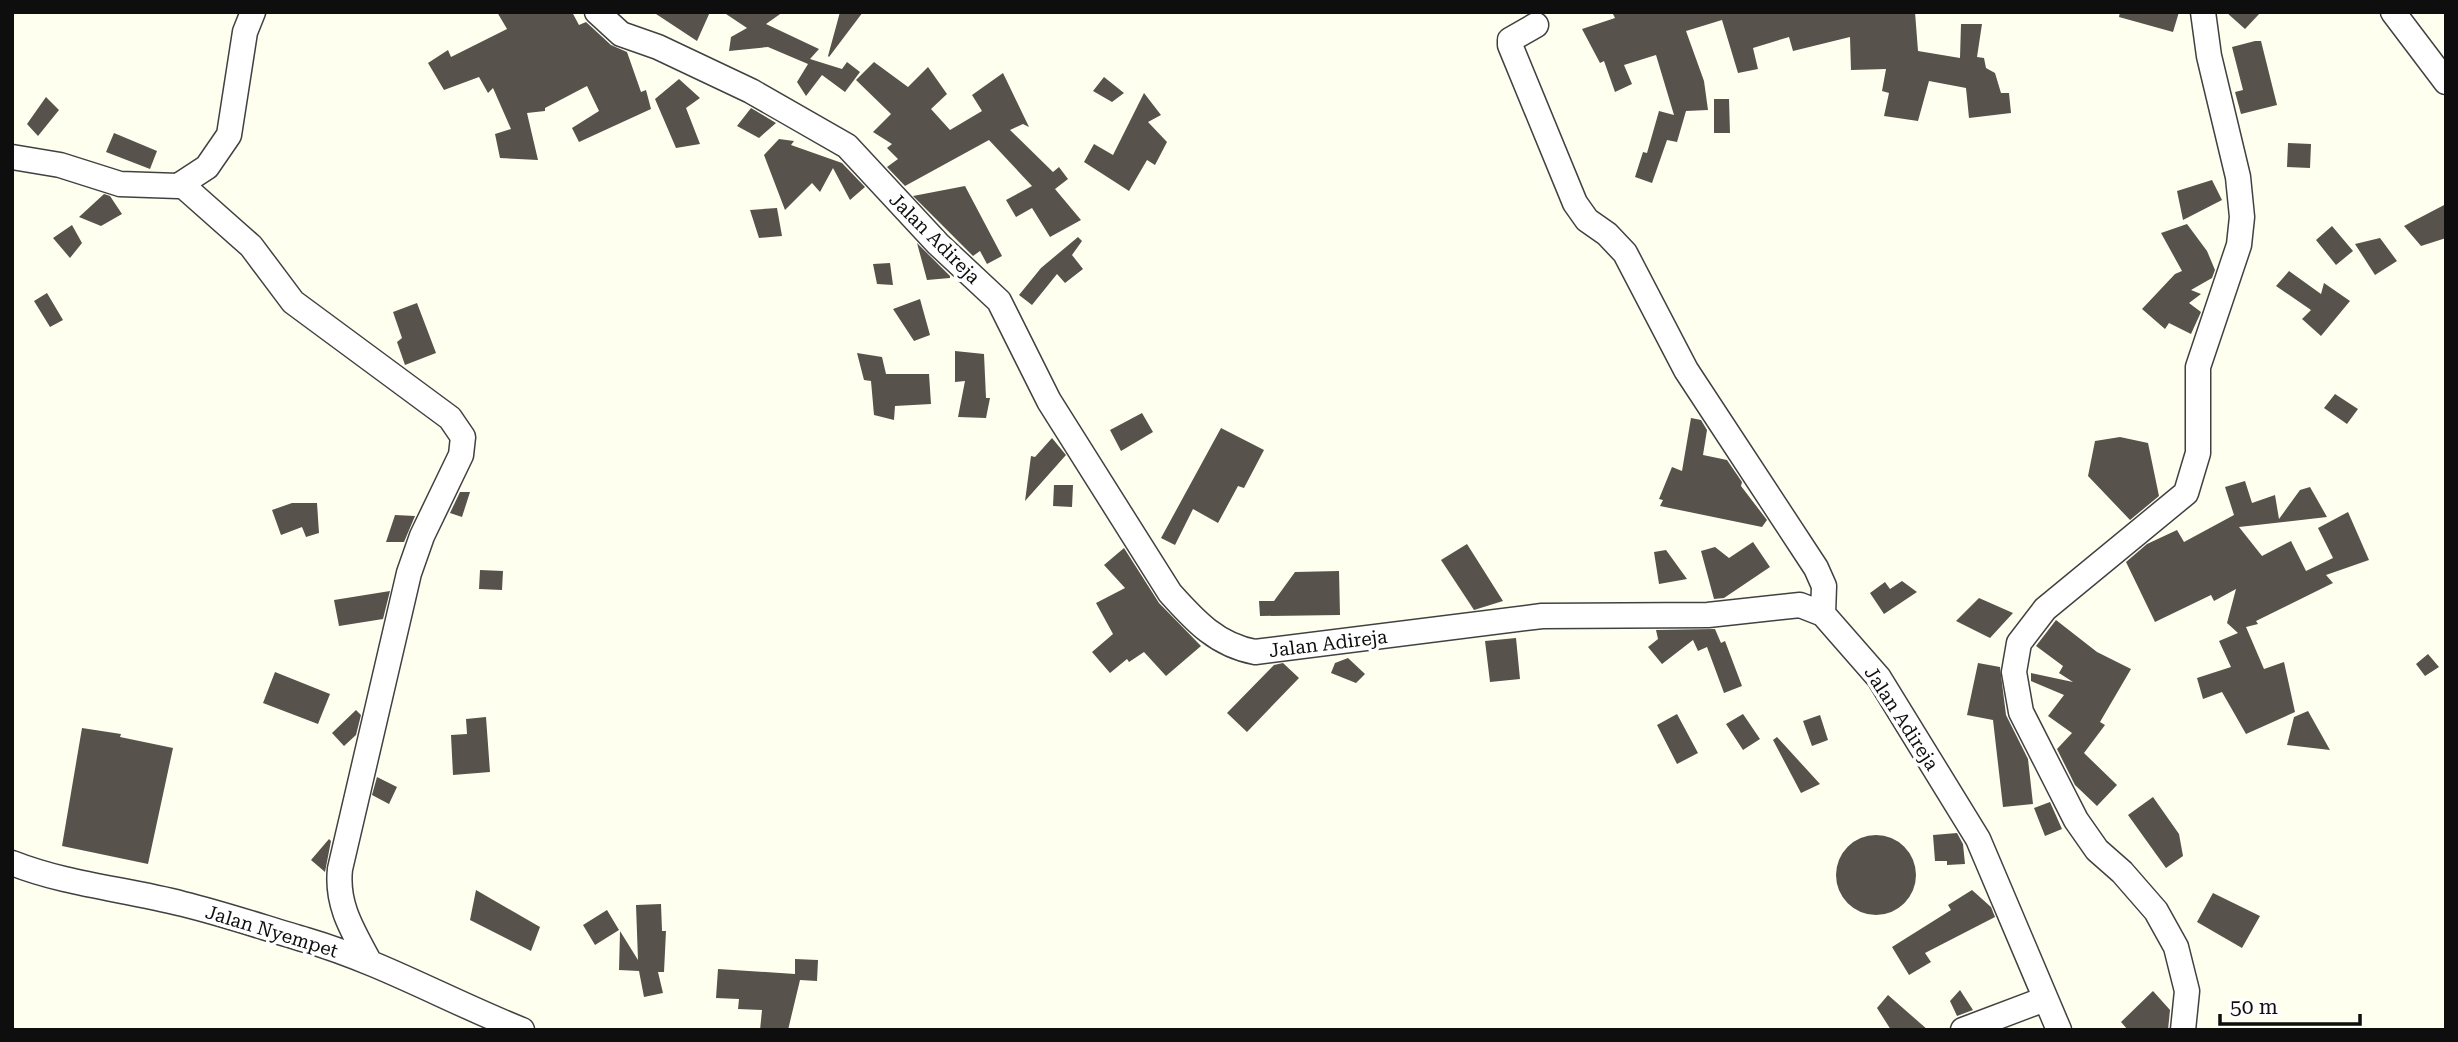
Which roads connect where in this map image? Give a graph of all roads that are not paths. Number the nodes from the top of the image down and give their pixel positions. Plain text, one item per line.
1 (253, 12) edge
2 (597, 12) edge
3 (2203, 12) edge
4 (2393, 12) edge
5 (1536, 25) dead end
6 (2446, 82) edge
7 (12, 157) edge
8 (181, 184) junction
9 (1823, 614) junction
10 (12, 863) edge
11 (369, 961) junction
12 (2045, 999) junction
13 (522, 1030) edge
14 (1963, 1030) edge
15 (2059, 1030) edge
16 (2183, 1030) edge

1 - 8 street
2 - 9 street, Jalan Adireja
3 - 16 street
4 - 6 street
5 - 9 street
7 - 8 street
8 - 11 street
9 - 12 street, Jalan Adireja
10 - 11 street, Jalan Nyempet
11 - 13 street, Jalan Nyempet
12 - 14 street
12 - 15 street, Jalan Adireja

